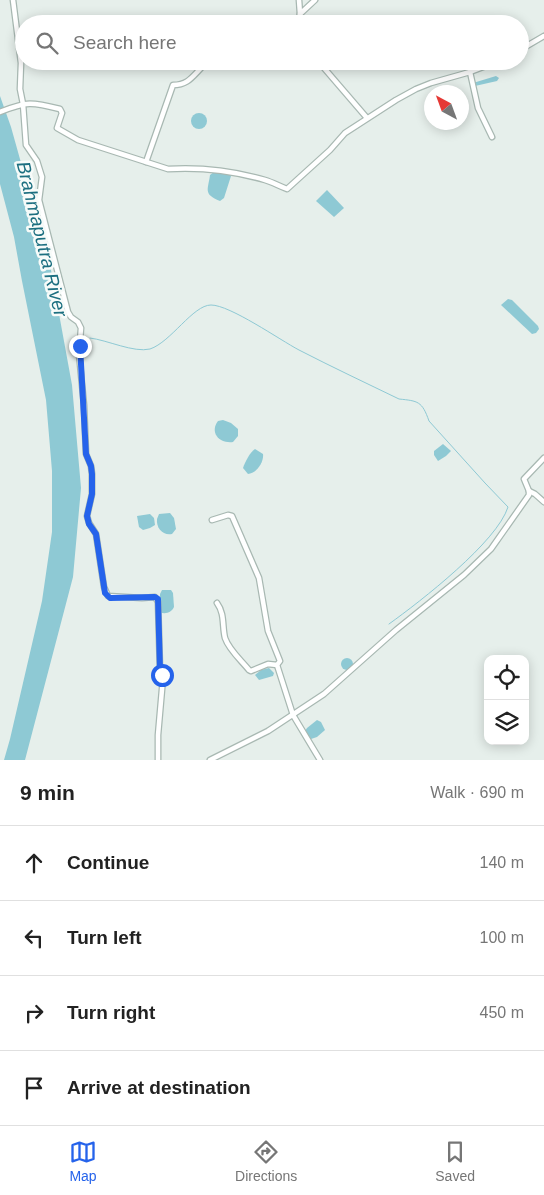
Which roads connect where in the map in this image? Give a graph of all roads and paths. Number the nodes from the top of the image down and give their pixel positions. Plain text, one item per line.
1 (14, 0) edge
2 (299, 0) edge
3 (315, 0) edge
4 (300, 14) joint
5 (16, 15) edge
6 (544, 36) edge
7 (529, 45) edge
8 (21, 70) edge
9 (199, 70) edge
10 (326, 70) edge
11 (475, 70) edge
12 (470, 72) junction
13 (22, 104) junction
14 (0, 112) edge
15 (367, 118) junction
16 (492, 136) dead end
17 (146, 162) junction
18 (544, 458) edge
19 (529, 491) junction
20 (544, 502) edge
21 (212, 520) dead end
22 (217, 603) dead end
23 (277, 665) junction
24 (293, 716) junction
25 (158, 760) edge
26 (210, 760) edge
27 (320, 760) edge

1 - 5 street
2 - 4 street
3 - 4 street
6 - 7 street
8 - 13 street
9 - 17 street
10 - 15 street
11 - 12 street
12 - 15 street
12 - 16 street
13 - 14 street
13 - 17 street
13 - 25 street
15 - 17 street
18 - 19 street
19 - 20 street
19 - 24 street
21 - 23 street
22 - 23 street
23 - 24 street
24 - 26 street
24 - 27 street

